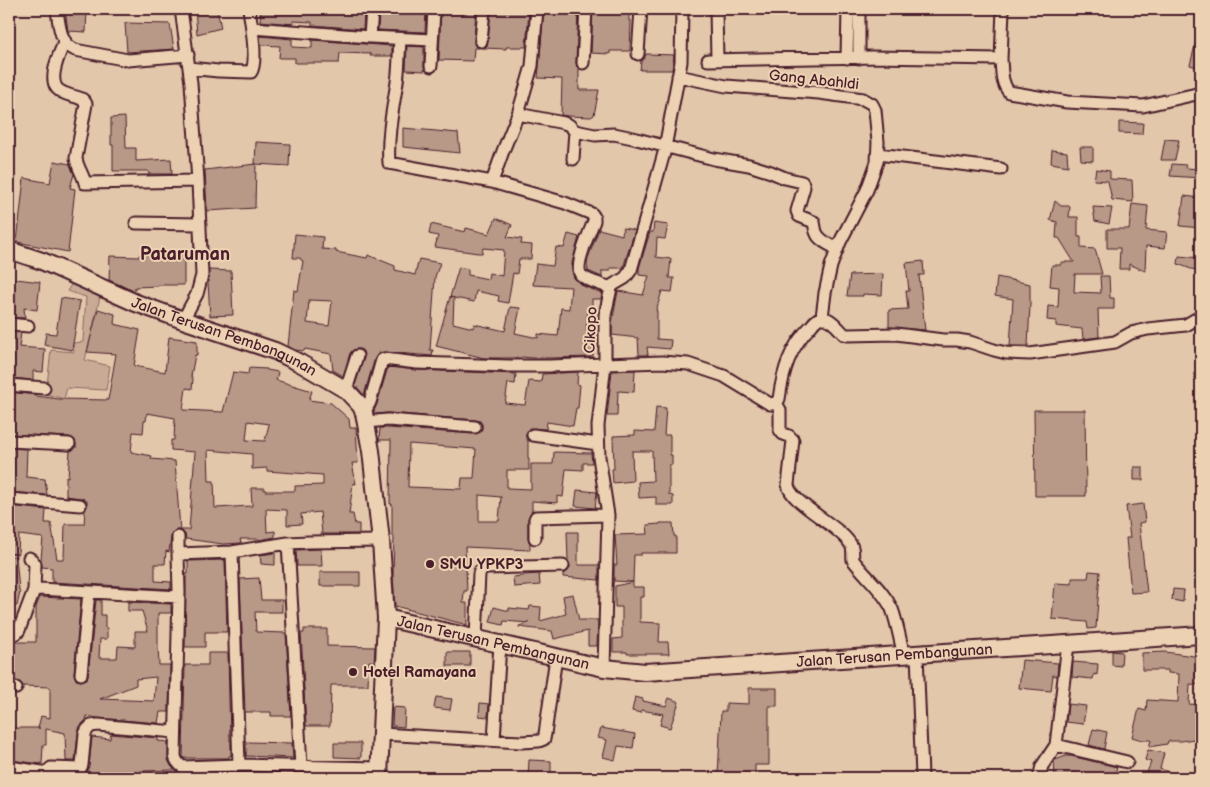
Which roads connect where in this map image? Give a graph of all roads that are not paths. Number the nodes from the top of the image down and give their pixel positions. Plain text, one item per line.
1 (56, 9) edge
2 (181, 9) edge
3 (249, 9) edge
4 (372, 9) edge
5 (434, 9) edge
6 (484, 9) edge
7 (537, 9) edge
8 (586, 9) edge
9 (641, 9) edge
10 (682, 9) edge
11 (716, 9) edge
12 (848, 9) edge
13 (859, 9) edge
14 (1003, 9) edge
15 (252, 28) junction
16 (370, 37) junction
17 (400, 39) junction
18 (432, 40) junction
19 (481, 40) dead end
20 (65, 41) junction
21 (638, 54) dead end
22 (188, 55) junction
23 (847, 58) junction
24 (859, 58) junction
25 (1001, 60) junction
26 (582, 63) dead end
27 (431, 66) dead end
28 (189, 68) junction
29 (678, 76) junction
30 (1201, 94) edge
31 (518, 114) junction
32 (574, 131) junction
33 (665, 147) junction
34 (878, 154) junction
35 (573, 159) dead end
36 (1001, 169) dead end
37 (198, 181) junction
38 (492, 182) junction
39 (136, 223) dead end
40 (200, 224) junction
41 (837, 249) junction
42 (9, 250) edge
43 (611, 288) junction
44 (1201, 316) edge
45 (822, 317) junction
46 (183, 320) junction
47 (9, 324) edge
48 (28, 326) dead end
49 (357, 356) dead end
50 (605, 364) junction
51 (9, 384) edge
52 (44, 388) dead end
53 (346, 390) junction
54 (776, 403) junction
55 (365, 418) junction
56 (475, 428) dead end
57 (533, 436) dead end
58 (9, 440) edge
59 (69, 444) dead end
60 (598, 444) junction
61 (9, 499) edge
62 (80, 505) dead end
63 (608, 516) junction
64 (178, 537) dead end
65 (535, 538) dead end
66 (381, 541) junction
67 (288, 543) junction
68 (232, 552) junction
69 (178, 554) junction
70 (29, 558) dead end
71 (563, 566) dead end
72 (34, 590) junction
73 (89, 592) junction
74 (178, 597) junction
75 (386, 618) junction
76 (1201, 635) edge
77 (9, 636) edge
78 (476, 638) junction
79 (500, 644) junction
80 (1068, 644) junction
81 (911, 654) junction
82 (556, 657) junction
83 (604, 668) junction
84 (82, 674) dead end
85 (175, 732) junction
86 (381, 734) junction
87 (494, 740) junction
88 (1056, 745) junction
89 (1127, 762) dead end
90 (239, 765) junction
91 (301, 766) junction
92 (9, 767) edge
93 (379, 773) edge
94 (46, 776) edge
95 (922, 776) dead end
96 (1039, 778) edge

1 - 20 street
2 - 22 street
3 - 15 street
4 - 16 street
5 - 18 street
6 - 19 street
7 - 31 street
8 - 26 street
9 - 21 street
10 - 29 street, Cikopo
11 - 23 street
12 - 23 street
13 - 24 street
14 - 25 street
15 - 16 street
15 - 28 street
16 - 17 street
17 - 18 street
17 - 38 street
18 - 27 street
20 - 22 street
20 - 37 street
22 - 28 street
23 - 24 street
24 - 25 street
25 - 30 street
28 - 37 street
29 - 33 street, Cikopo
29 - 34 street, Gang Abahldi
31 - 32 street
31 - 38 street
32 - 33 street
32 - 35 street
33 - 41 street
33 - 43 street, Cikopo
34 - 36 street
34 - 41 street, Gang Abahldi
37 - 40 street
38 - 43 street
39 - 40 street
40 - 46 street
41 - 45 street, Gang Abahldi
42 - 46 street, Jalan Terusan Pembangunan
43 - 50 street, Cikopo
44 - 45 street
45 - 54 street
46 - 53 street, Jalan Terusan Pembangunan
47 - 48 street
49 - 53 street
50 - 54 street
50 - 55 street
50 - 60 street, Cikopo
51 - 52 street
53 - 55 street, Jalan Terusan Pembangunan
54 - 81 street
55 - 56 street
55 - 66 street, Jalan Terusan Pembangunan
57 - 60 street
58 - 59 street
60 - 63 street, Cikopo
61 - 62 street
63 - 65 street
63 - 83 street, Cikopo
64 - 69 street
66 - 67 street
66 - 75 street, Jalan Terusan Pembangunan
67 - 68 street
67 - 91 street
68 - 69 street
68 - 90 street
69 - 74 street
70 - 72 street
71 - 78 street
72 - 73 street
72 - 77 street
73 - 74 street
73 - 84 street
74 - 85 street
75 - 78 street, Jalan Terusan Pembangunan
75 - 86 street
76 - 80 street, Jalan Terusan Pembangunan
78 - 79 street, Jalan Terusan Pembangunan
79 - 82 street, Jalan Terusan Pembangunan
79 - 87 street
80 - 81 street, Jalan Terusan Pembangunan
80 - 88 street
81 - 83 street, Jalan Terusan Pembangunan
81 - 95 street
82 - 83 street, Jalan Terusan Pembangunan
82 - 87 street
85 - 90 street
85 - 94 street
86 - 87 street
86 - 93 street
88 - 89 street
88 - 96 street
90 - 91 street
91 - 93 street
92 - 94 street

